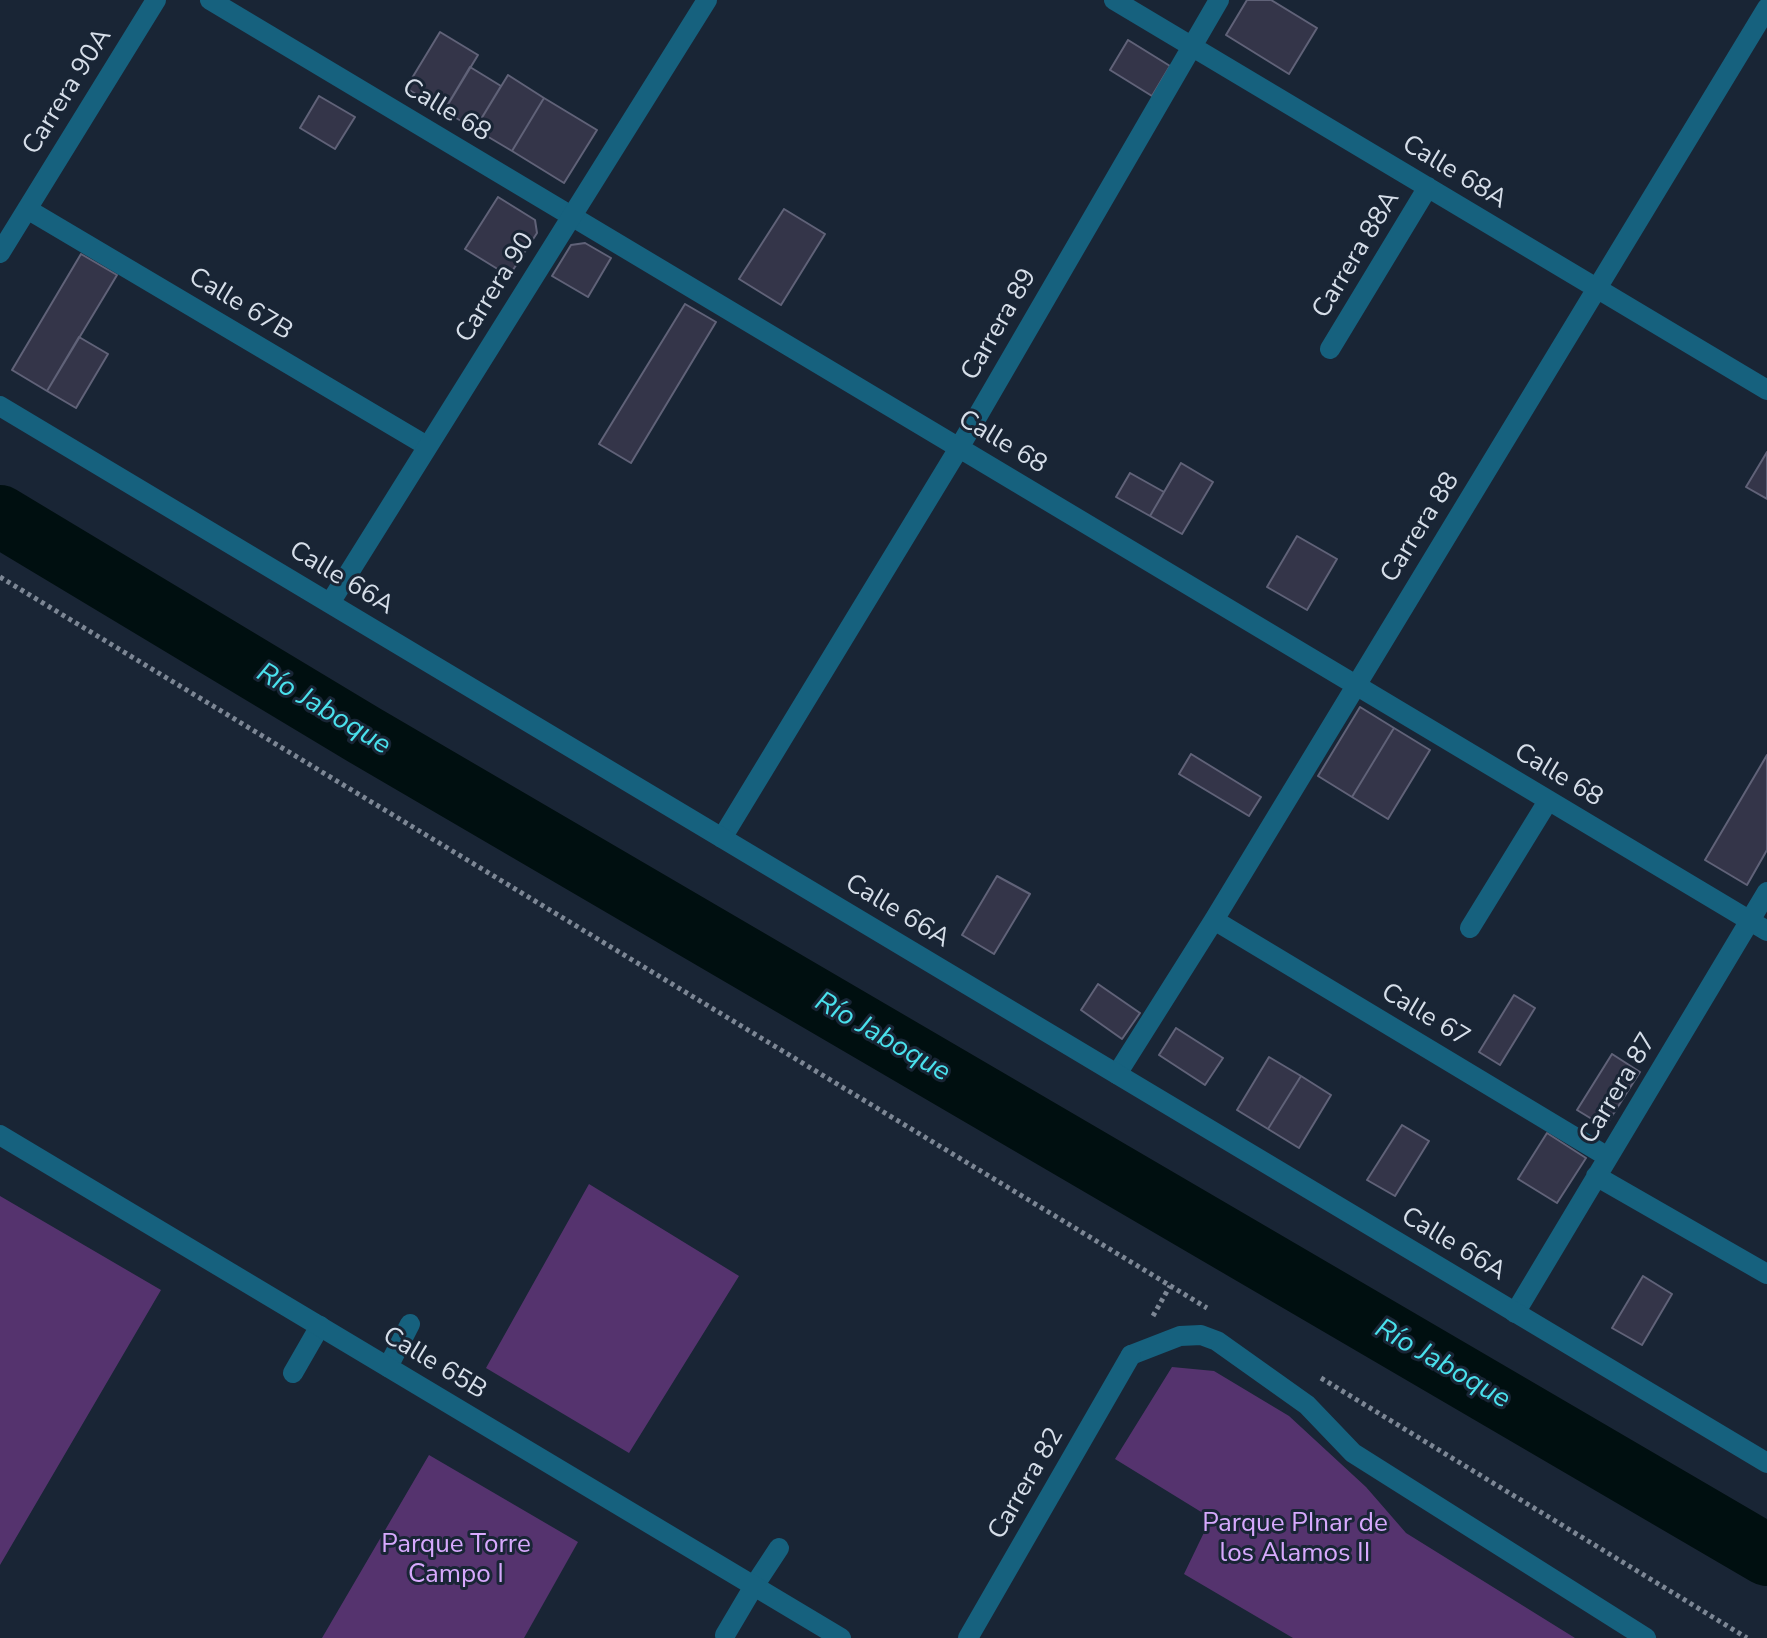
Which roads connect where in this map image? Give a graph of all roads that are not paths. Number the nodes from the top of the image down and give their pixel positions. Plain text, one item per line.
1 (156, 0) edge
2 (210, 0) edge
3 (707, 0) edge
4 (1114, 0) edge
5 (1219, 0) edge
6 (1767, 8) edge
7 (1191, 46) junction
8 (1428, 187) junction
9 (27, 209) junction
10 (572, 216) junction
11 (0, 253) edge
12 (1599, 289) junction
13 (1330, 349) dead end
14 (1767, 390) edge
15 (0, 406) edge
16 (427, 446) junction
17 (959, 448) junction
18 (330, 603) junction
19 (1355, 685) junction
20 (1548, 801) junction
21 (722, 838) junction
22 (1767, 892) edge
23 (1214, 920) junction
24 (1758, 926) edge
25 (1470, 928) dead end
26 (1117, 1074) junction
27 (0, 1135) edge
28 (1608, 1157) junction
29 (1596, 1176) junction
30 (1767, 1274) edge
31 (1515, 1313) junction
32 (410, 1324) dead end
33 (320, 1326) junction
34 (388, 1367) junction
35 (293, 1373) dead end
36 (1767, 1463) edge
37 (779, 1548) dead end
38 (754, 1586) junction
39 (725, 1635) dead end
40 (841, 1638) edge
41 (968, 1638) edge
42 (1646, 1638) edge

1 - 9 street, Carrera 90A
2 - 10 street, Calle 68
3 - 10 street, Carrera 90
4 - 7 street, Calle 68A
5 - 7 street, Carrera 89
6 - 12 street, Carrera 88
7 - 8 street, Calle 68A
7 - 17 street, Carrera 89
8 - 12 street, Calle 68A
8 - 13 street, Carrera 88A
9 - 11 street, Carrera 90A
9 - 16 street, Calle 67B
10 - 16 street, Carrera 90
10 - 17 street, Calle 68
12 - 14 street, Calle 68A
12 - 19 street, Carrera 88
15 - 18 street, Calle 66A
16 - 18 street, Carrera 90
17 - 19 street, Calle 68
17 - 21 street, Carrera 89
18 - 21 street, Calle 66A
19 - 20 street, Calle 68
19 - 23 street, Carrera 88
20 - 24 street, Calle 68
20 - 25 street
21 - 26 street, Calle 66A
22 - 24 street, Carrera 87
23 - 26 street, Carrera 88
23 - 28 street, Calle 67
24 - 28 street, Carrera 87
26 - 31 street, Calle 66A
27 - 33 street, Calle 65B
28 - 29 street, Carrera 87
29 - 30 street
29 - 31 street, Carrera 87
31 - 36 street, Calle 66A
32 - 34 street
33 - 34 street, Calle 65B
33 - 35 street
34 - 38 street, Calle 65B
37 - 38 street
38 - 39 street
38 - 40 street, Calle 65B
41 - 42 street, Carrera 82

